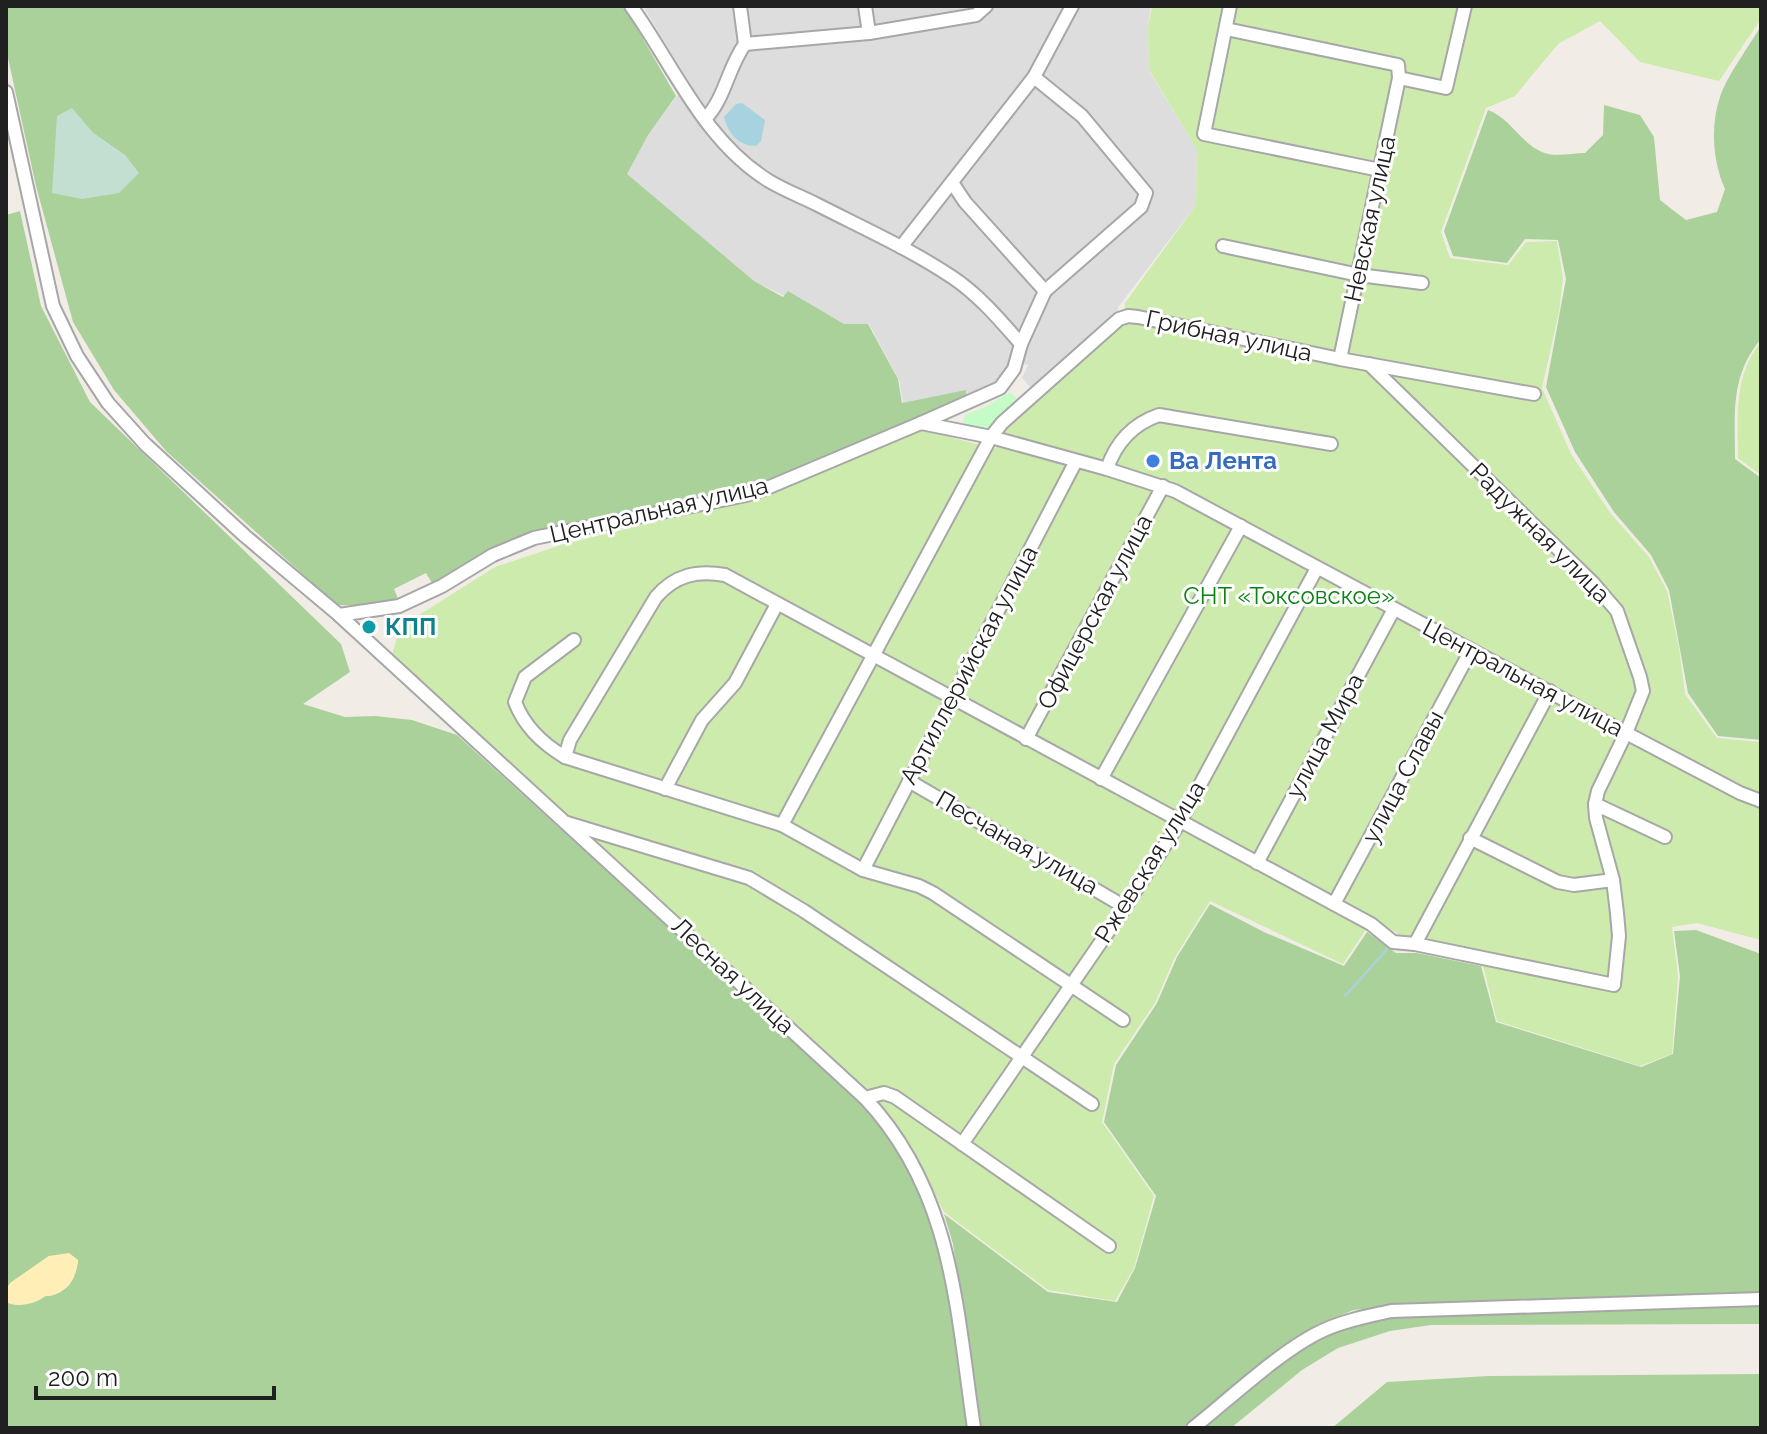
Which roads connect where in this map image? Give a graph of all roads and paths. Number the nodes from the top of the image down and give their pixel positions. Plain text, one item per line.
1 (631, 6) edge
2 (740, 6) edge
3 (865, 6) edge
4 (986, 6) edge
5 (1072, 6) edge
6 (1230, 6) edge
7 (1465, 6) edge
8 (1226, 29) junction
9 (869, 33) junction
10 (745, 44) junction
11 (1034, 77) junction
12 (1399, 78) junction
13 (6, 92) edge
14 (705, 119) junction
15 (1380, 170) junction
16 (953, 184) junction
17 (1223, 246) dead end
18 (901, 247) junction
19 (1359, 275) junction
20 (1422, 283) dead end
21 (1045, 291) junction
22 (1021, 344) junction
23 (1340, 359) junction
24 (1369, 364) junction
25 (1534, 394) dead end
26 (921, 423) junction
27 (991, 437) junction
28 (1331, 444) dead end
29 (1076, 461) junction
30 (1107, 469) junction
31 (1163, 486) junction
32 (1241, 526) junction
33 (1317, 568) junction
34 (777, 604) junction
35 (1394, 609) junction
36 (339, 615) junction
37 (574, 640) dead end
38 (1471, 650) junction
39 (873, 656) junction
40 (1550, 691) junction
41 (952, 698) junction
42 (1626, 733) junction
43 (1026, 739) junction
44 (565, 757) junction
45 (1101, 779) junction
46 (909, 781) junction
47 (665, 789) junction
48 (1761, 801) edge
49 (1595, 804) junction
50 (1180, 822) junction
51 (567, 823) junction
52 (782, 825) junction
53 (1665, 837) dead end
54 (1470, 838) junction
55 (1257, 863) junction
56 (863, 870) junction
57 (1613, 880) junction
58 (1334, 904) junction
59 (1125, 907) junction
60 (1415, 944) junction
61 (1071, 985) junction
62 (1123, 1020) dead end
63 (1023, 1057) junction
64 (865, 1098) junction
65 (1092, 1104) dead end
66 (962, 1144) junction
67 (1109, 1246) dead end
68 (1761, 1299) edge
69 (974, 1428) edge
70 (1193, 1428) edge

1 - 14 street
2 - 10 street
3 - 9 street
4 - 9 street
5 - 11 street
6 - 8 street
7 - 12 street
8 - 12 street
8 - 15 street
9 - 10 street
10 - 14 street
11 - 16 street
11 - 21 street
12 - 15 street, Невская улица
13 - 36 street, Лесная улица
14 - 18 street
15 - 19 street, Невская улица
16 - 18 street
16 - 21 street
17 - 19 street
18 - 22 street
19 - 20 street
19 - 23 street, Невская улица
21 - 22 street
22 - 26 street
23 - 24 street, Грибная улица
23 - 27 street, Грибная улица
24 - 25 street, Грибная улица
24 - 42 street, Радужная улица
26 - 27 street, Центральная улица
26 - 36 street, Центральная улица
27 - 29 street, Центральная улица
27 - 39 street
28 - 30 street
29 - 30 street, Центральная улица
29 - 41 street, Артиллерийская улица
30 - 31 street, Центральная улица
31 - 32 street, Центральная улица
31 - 43 street, Офицерская улица
32 - 33 street, Центральная улица
32 - 45 street
33 - 35 street, Центральная улица
33 - 50 street, Ржевская улица
34 - 39 street
34 - 44 street
34 - 47 street
35 - 38 street, Центральная улица
35 - 55 street, улица Мира
36 - 51 street, Лесная улица
37 - 44 street
38 - 40 street, Центральная улица
38 - 58 street, улица Славы
39 - 41 street
39 - 52 street
40 - 42 street, Центральная улица
40 - 54 street
41 - 43 street
41 - 46 street, Артиллерийская улица
42 - 48 street, Центральная улица
42 - 49 street, Радужная улица
43 - 45 street
44 - 47 street
45 - 50 street
46 - 56 street, Артиллерийская улица
46 - 59 street, Песчаная улица
47 - 52 street
49 - 53 street
49 - 57 street
50 - 55 street
50 - 59 street, Ржевская улица
51 - 63 street
51 - 64 street, Лесная улица
52 - 56 street
54 - 57 street
54 - 60 street
55 - 58 street
56 - 61 street
57 - 60 street
58 - 60 street
59 - 61 street, Ржевская улица
61 - 62 street
61 - 63 street, Ржевская улица
63 - 65 street
63 - 66 street, Ржевская улица
64 - 66 street
64 - 69 street, Лесная улица
66 - 67 street
68 - 70 street

